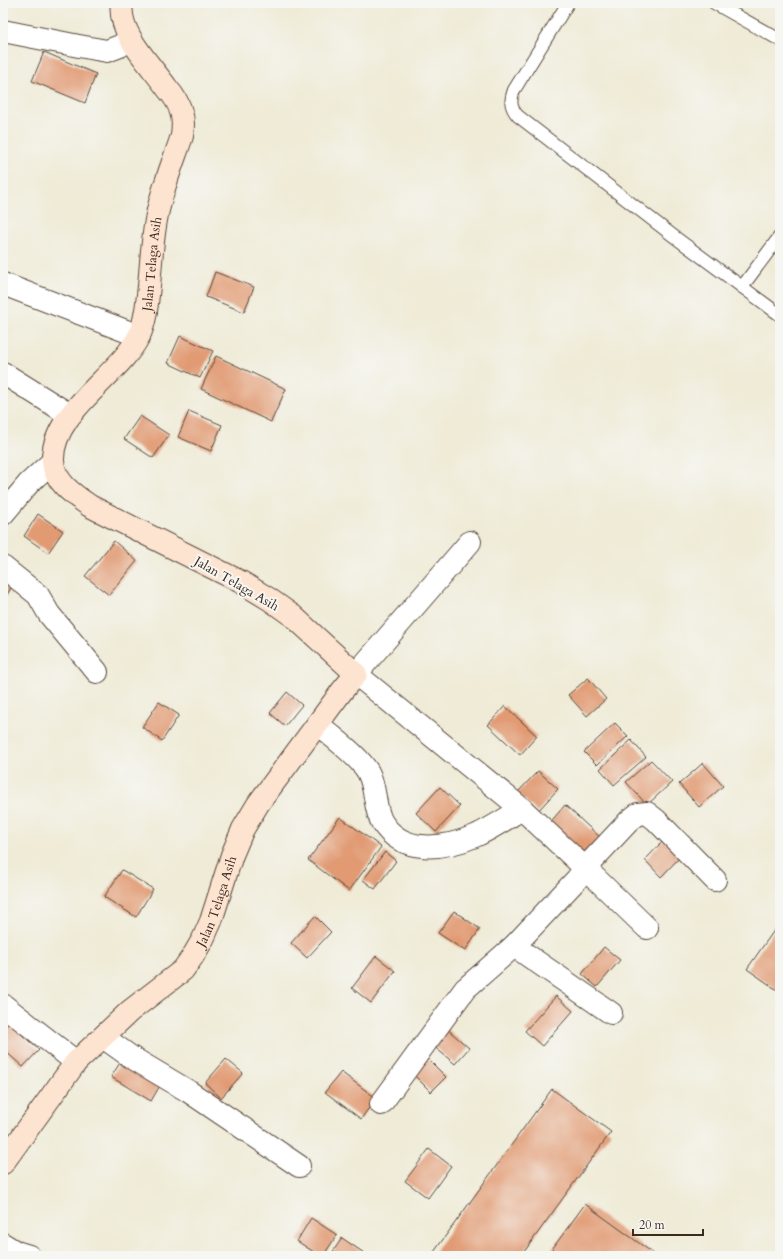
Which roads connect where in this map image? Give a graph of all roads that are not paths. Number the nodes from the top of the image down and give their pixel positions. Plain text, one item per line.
1 (122, 3) edge
2 (568, 3) edge
3 (714, 3) edge
4 (3, 31) edge
5 (130, 38) junction
6 (780, 40) edge
7 (780, 236) edge
8 (3, 284) edge
9 (742, 287) junction
10 (780, 315) edge
11 (139, 336) junction
12 (3, 373) edge
13 (70, 415) junction
14 (53, 461) junction
15 (3, 514) edge
16 (470, 542) dead end
17 (3, 567) edge
18 (97, 672) dead end
19 (356, 674) junction
20 (318, 724) junction
21 (522, 810) junction
22 (585, 868) junction
23 (715, 880) dead end
24 (647, 928) dead end
25 (514, 946) junction
26 (3, 1005) edge
27 (611, 1013) dead end
28 (103, 1037) junction
29 (76, 1062) junction
30 (381, 1104) dead end
31 (3, 1163) edge
32 (299, 1166) dead end
33 (3, 1244) edge
34 (29, 1256) edge

1 - 5 street, Jalan Telaga Asih
2 - 9 lane
3 - 6 lane
4 - 5 street
5 - 11 street, Jalan Telaga Asih
7 - 9 lane
8 - 11 street
9 - 10 lane
11 - 13 street, Jalan Telaga Asih
12 - 13 street
13 - 14 street, Jalan Telaga Asih
14 - 15 street
14 - 19 street, Jalan Telaga Asih
16 - 19 street
17 - 18 street
19 - 20 street, Jalan Telaga Asih
19 - 21 street
20 - 21 street
20 - 28 street, Jalan Telaga Asih
21 - 22 street
22 - 23 street
22 - 24 street
22 - 25 street
25 - 27 street
25 - 30 street
26 - 29 street
28 - 29 street, Jalan Telaga Asih
28 - 32 street
29 - 31 street, Jalan Telaga Asih
33 - 34 street

